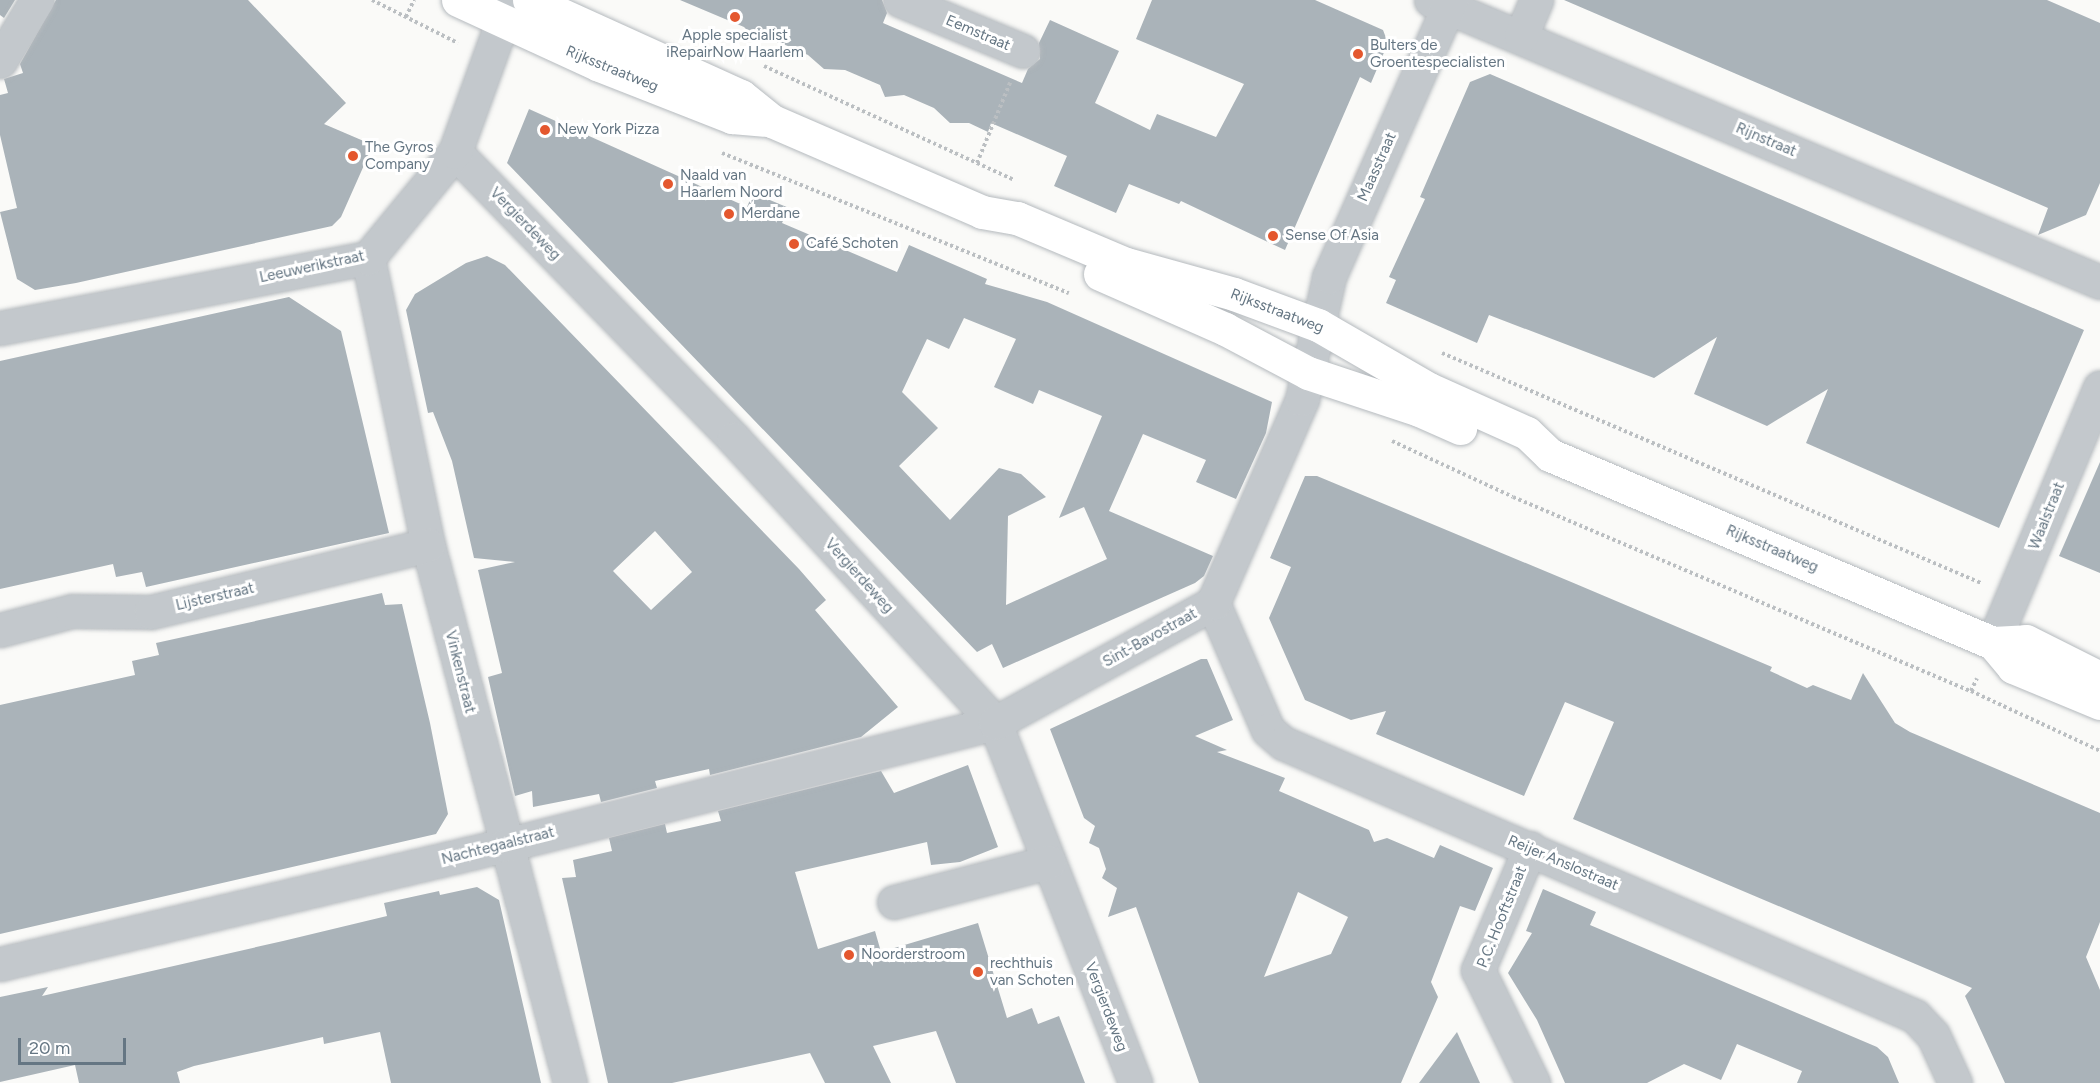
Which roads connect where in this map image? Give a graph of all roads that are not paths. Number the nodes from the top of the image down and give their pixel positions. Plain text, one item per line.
1 (37, 0) edge
2 (458, 0) edge
3 (529, 0) edge
4 (900, 0) edge
5 (1536, 0) edge
6 (1443, 3) edge
7 (506, 11) edge
8 (1521, 36) junction
9 (1023, 51) road end
10 (0, 61) edge
11 (772, 121) junction
12 (455, 152) junction
13 (982, 212) junction
14 (368, 258) junction
15 (2100, 282) edge
16 (1318, 325) junction
17 (0, 328) edge
18 (1308, 373) junction
19 (2100, 387) edge
20 (1550, 455) junction
21 (428, 545) junction
22 (1213, 603) junction
23 (0, 630) edge
24 (1993, 643) junction
25 (2100, 678) edge
26 (2100, 703) edge
27 (995, 723) junction
28 (505, 845) junction
29 (1530, 848) junction
30 (1049, 862) junction
31 (894, 902) dead end
32 (0, 964) edge
33 (570, 1083) edge
34 (1135, 1083) edge
35 (1533, 1083) edge
36 (1955, 1083) edge

1 - 10 street
2 - 7 main road, Rijksstraatweg
3 - 11 main road, Rijksstraatweg
4 - 9 street, Eemstraat
5 - 8 street
6 - 8 street, Rijnstraat
6 - 16 street, Maasstraat
7 - 11 main road, Rijksstraatweg
7 - 12 street, Leeuwerikstraat
8 - 15 street, Rijnstraat
11 - 13 main road, Rijksstraatweg
12 - 14 street, Leeuwerikstraat
12 - 27 street, Vergierdeweg
13 - 16 main road, Rijksstraatweg
13 - 18 main road, Rijksstraatweg
14 - 17 street, Leeuwerikstraat
14 - 21 street, Vinkenstraat
16 - 18 street, Maasstraat
16 - 20 main road, Rijksstraatweg
18 - 20 main road, Rijksstraatweg
18 - 22 street, Sint-Bavostraat
19 - 24 street, Waalstraat
20 - 24 main road, Rijksstraatweg
21 - 23 street, Lijsterstraat
21 - 28 street, Vinkenstraat
22 - 27 street, Sint-Bavostraat
22 - 29 street, Reijer Anslostraat
24 - 25 main road, Rijksstraatweg
24 - 26 main road, Rijksstraatweg
27 - 28 street, Nachtegaalstraat
27 - 30 street, Vergierdeweg
28 - 32 street, Nachtegaalstraat
28 - 33 street, Vinkenstraat
29 - 35 street, P.C. Hooftstraat
29 - 36 street, Reijer Anslostraat
30 - 31 street
30 - 34 street, Vergierdeweg

